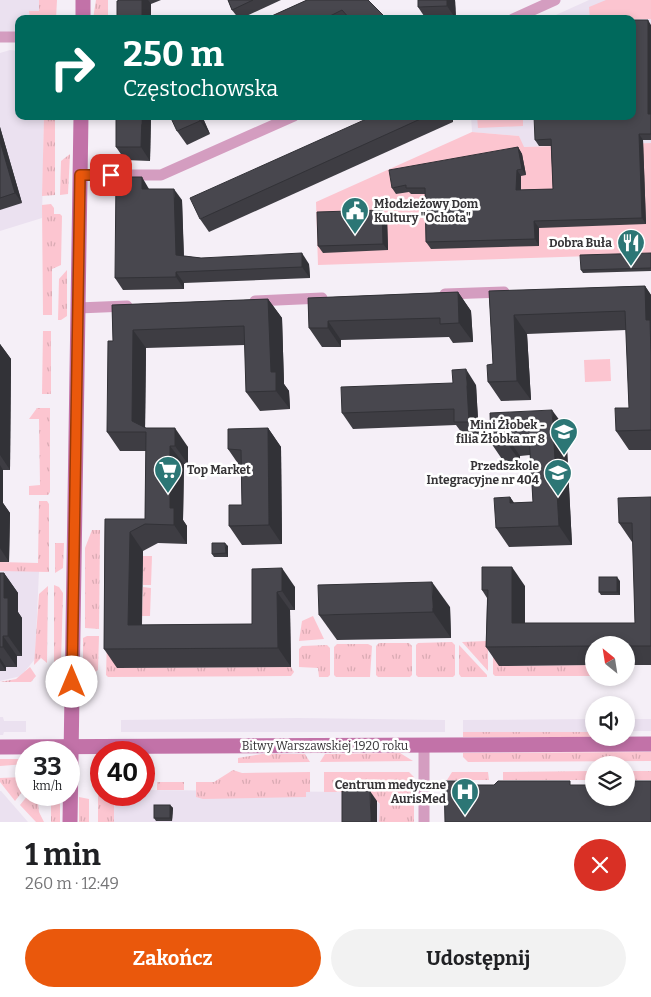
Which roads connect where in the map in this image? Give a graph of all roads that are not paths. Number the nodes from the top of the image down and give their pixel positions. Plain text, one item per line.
1 (83, 0) edge
2 (555, 0) edge
3 (83, 15) edge
4 (522, 15) edge
5 (0, 37) edge
6 (15, 37) edge
7 (81, 120) edge
8 (285, 120) edge
9 (80, 175) junction
10 (512, 292) edge
11 (434, 295) edge
12 (335, 298) edge
13 (241, 301) edge
14 (136, 305) edge
15 (78, 308) junction
16 (71, 741) edge
17 (651, 744) edge
18 (424, 745) junction
19 (0, 747) edge
20 (15, 747) edge
21 (80, 747) edge
22 (70, 806) edge
23 (70, 822) edge
24 (424, 822) edge

1 - 3 street
2 - 4 street
5 - 6 street
7 - 9 street
8 - 9 street
9 - 15 street
10 - 11 street
12 - 13 street
14 - 15 street
15 - 16 street
17 - 18 street, Bitwy Warszawskiej 1920 roku
18 - 21 street, Bitwy Warszawskiej 1920 roku
18 - 24 street
19 - 20 street, Bitwy Warszawskiej 1920 roku
22 - 23 street

